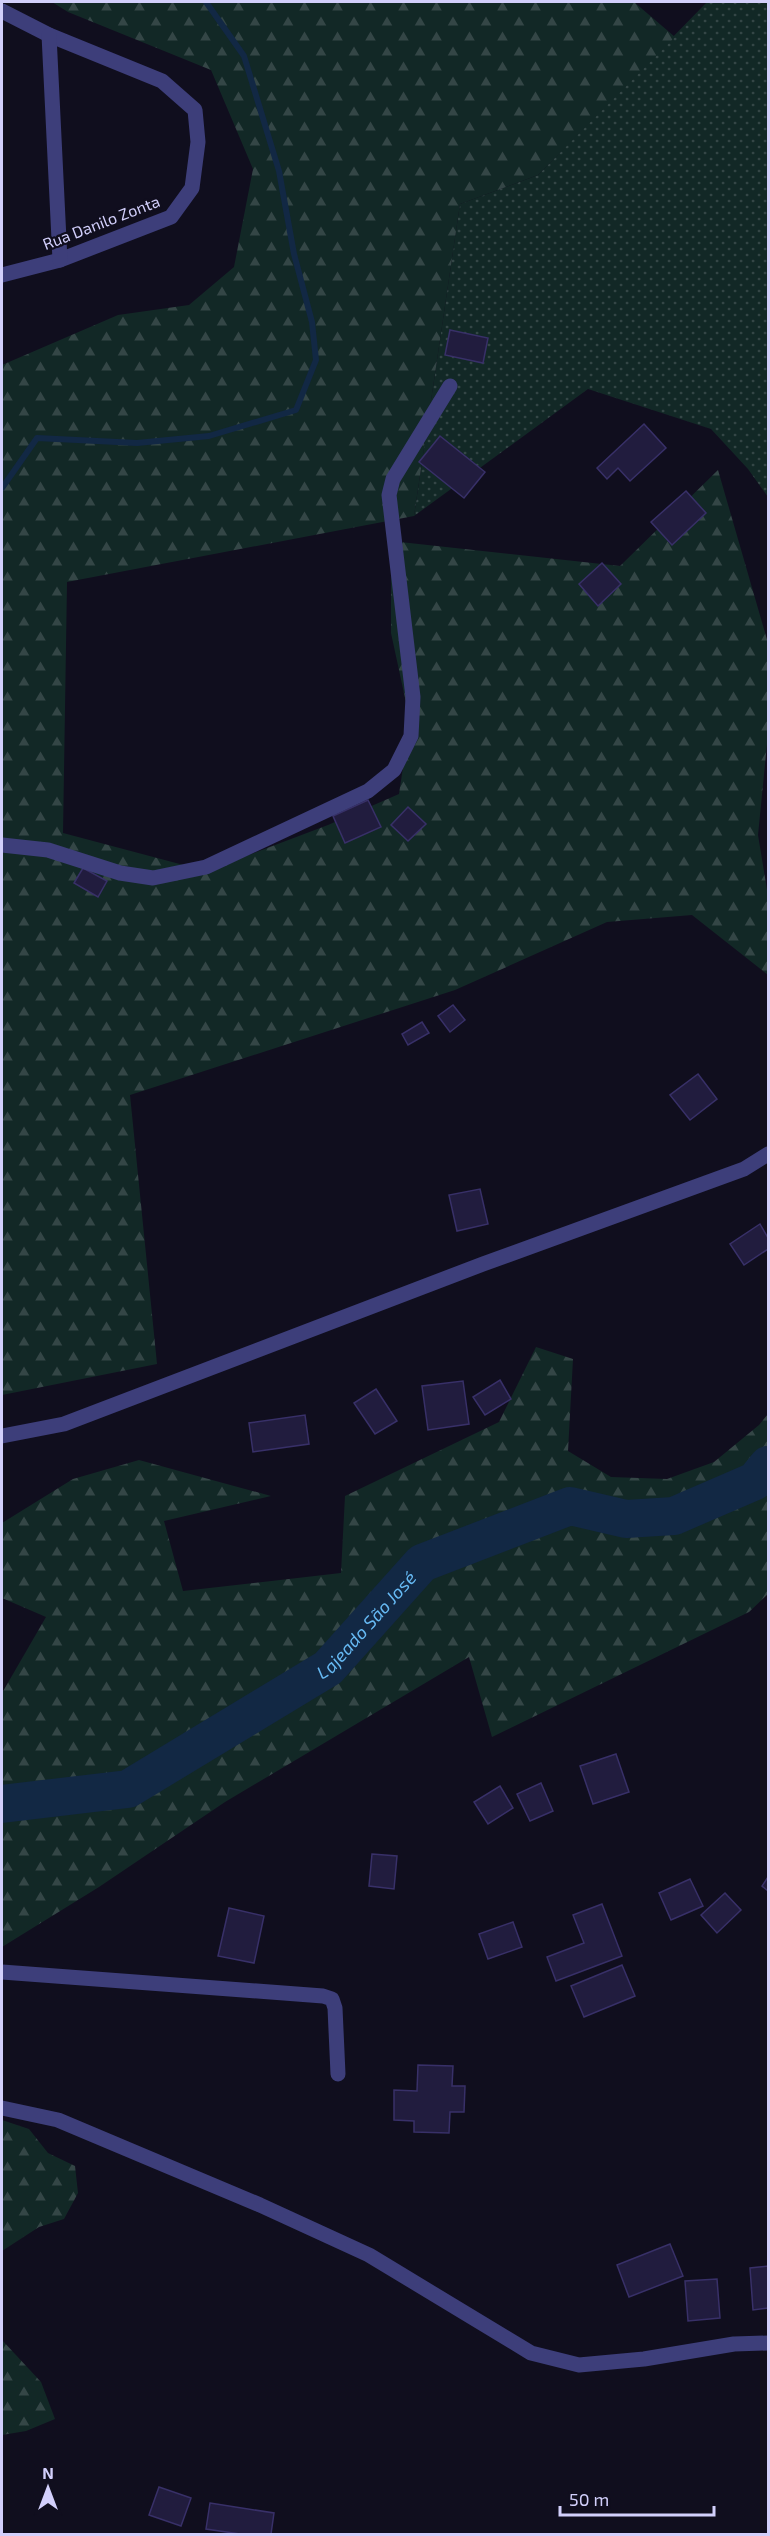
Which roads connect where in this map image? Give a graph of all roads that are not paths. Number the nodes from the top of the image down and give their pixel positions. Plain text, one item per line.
1 (2, 11) edge
2 (49, 35) junction
3 (60, 260) junction
4 (2, 275) edge
5 (450, 387) dead end
6 (2, 845) edge
7 (768, 1155) edge
8 (2, 1436) edge
9 (2, 1972) edge
10 (338, 2074) dead end
11 (2, 2108) edge
12 (768, 2343) edge

1 - 2 street, Rua Danilo Zonta
2 - 3 street
2 - 3 street, Rua Danilo Zonta
3 - 4 street, Rua Danilo Zonta
5 - 6 street
7 - 8 street
9 - 10 street
11 - 12 street

